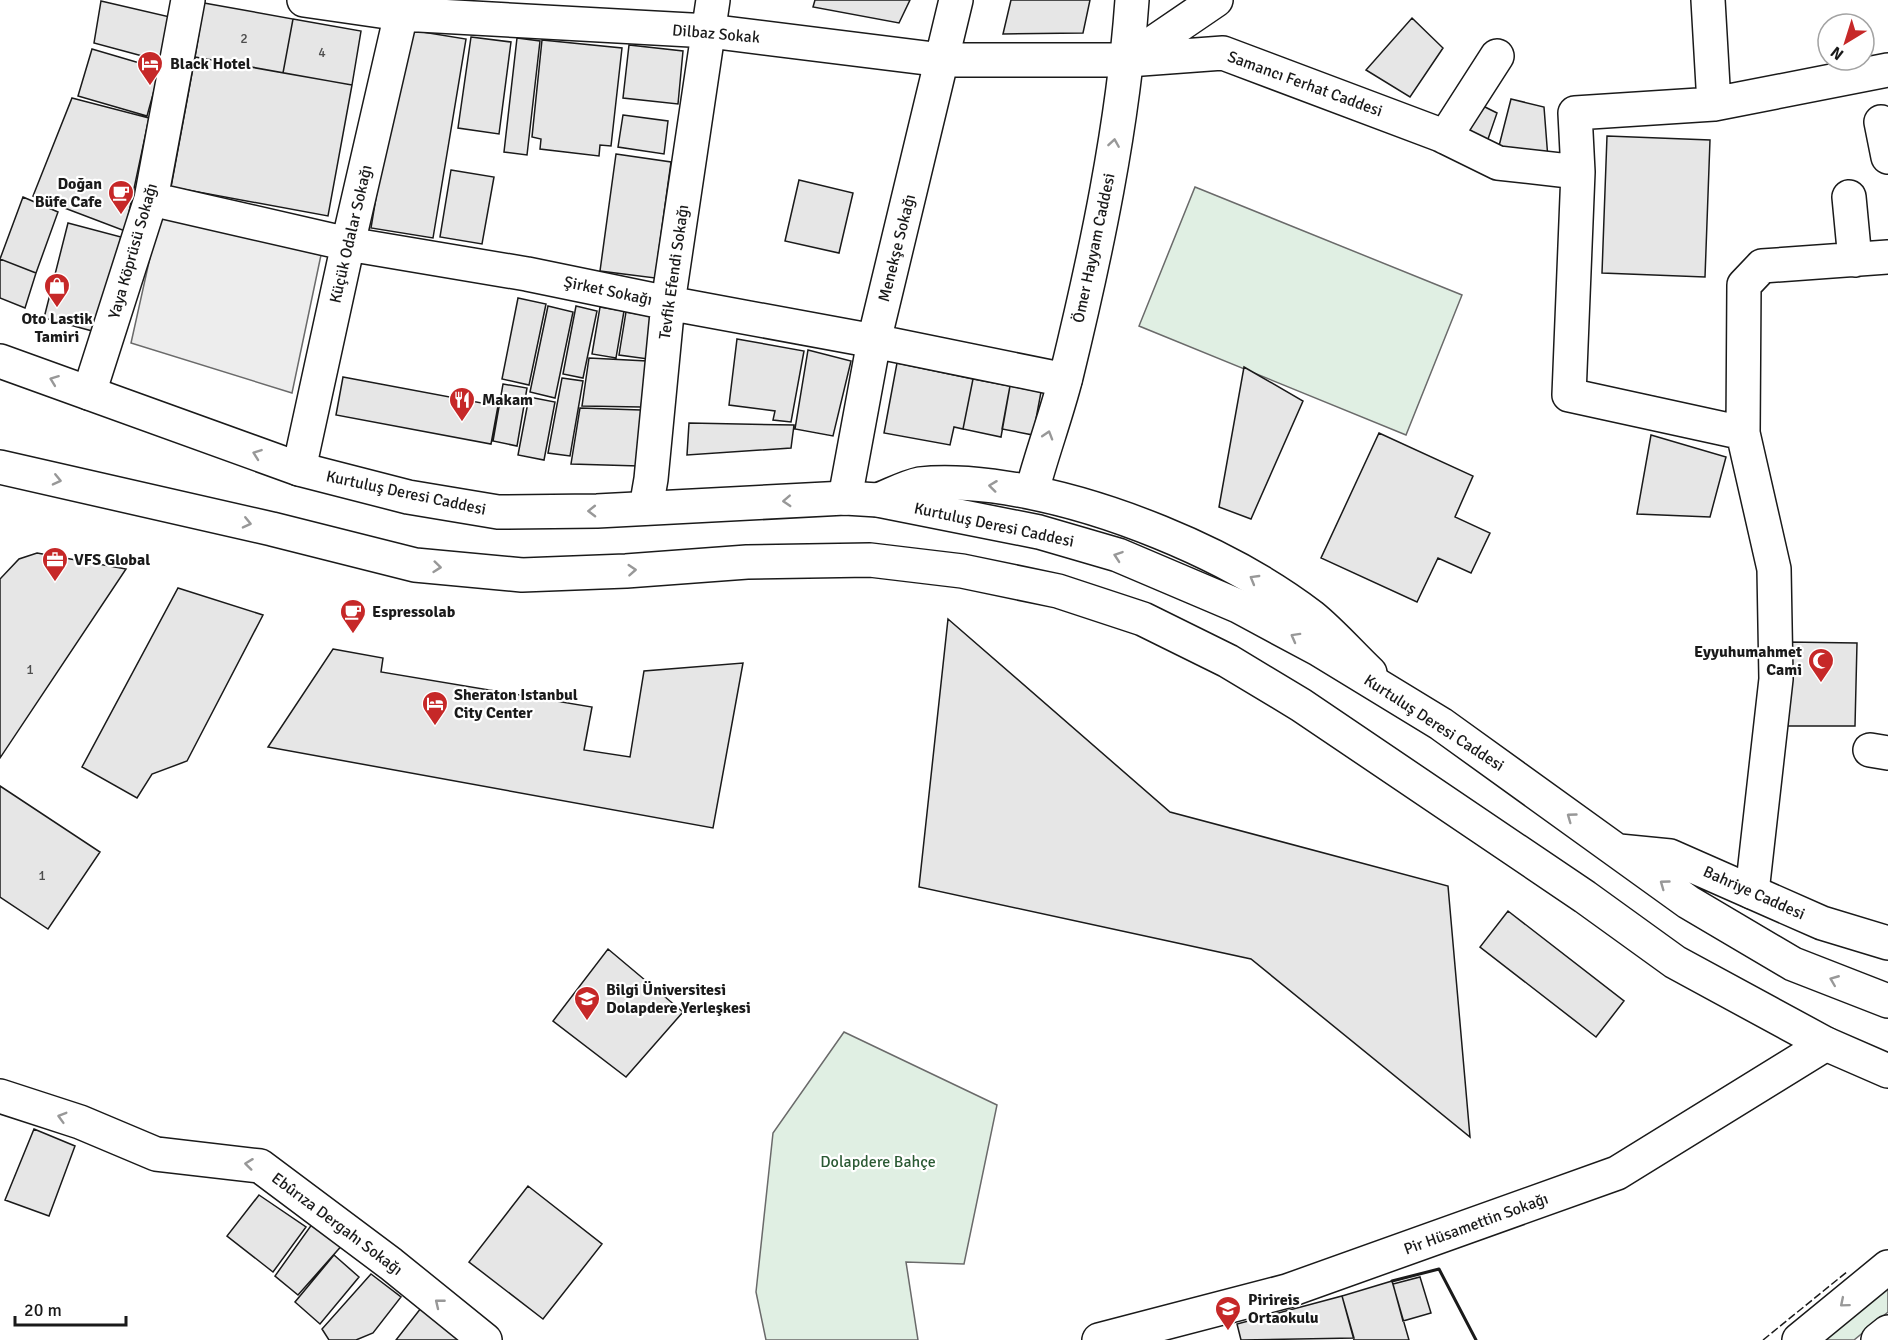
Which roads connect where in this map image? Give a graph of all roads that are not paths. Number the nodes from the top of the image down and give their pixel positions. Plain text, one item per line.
1 (188, 0) edge
2 (304, 0) edge
3 (956, 0) edge
4 (1132, 0) edge
5 (1216, 0) edge
6 (1708, 0) edge
7 (402, 7) edge
8 (711, 16) edge
9 (1497, 56) dead end
10 (942, 60) junction
11 (1128, 60) junction
12 (1888, 70) edge
13 (1714, 104) junction
14 (1881, 122) dead end
15 (1443, 136) junction
16 (1888, 157) edge
17 (1578, 172) junction
18 (1849, 197) dead end
19 (151, 199) junction
20 (348, 244) junction
21 (1888, 258) edge
22 (1856, 260) junction
23 (669, 303) junction
24 (874, 341) junction
25 (0, 361) edge
26 (1065, 380) junction
27 (89, 393) junction
28 (1743, 433) junction
29 (0, 467) edge
30 (299, 469) junction
31 (1032, 491) junction
32 (845, 498) junction
33 (878, 500) junction
34 (646, 508) junction
35 (1395, 697) junction
36 (1619, 851) junction
37 (1752, 892) junction
38 (1888, 944) edge
39 (1888, 1001) edge
40 (1826, 1044) junction
41 (1888, 1071) edge
42 (0, 1096) edge
43 (1888, 1267) edge
44 (1888, 1332) edge
45 (485, 1340) edge
46 (1099, 1340) edge
47 (1799, 1340) edge
48 (1878, 1340) edge

1 - 19 street, Yaya Köprüsü Sokağı
2 - 7 street, Dilbaz Sokak
3 - 10 street, Menekşe Sokağı
4 - 11 street, Ömer Hayyam Caddesi
5 - 11 street
6 - 13 street
7 - 8 street, Dilbaz Sokak
7 - 20 street, Küçük Odalar Sokağı
8 - 10 street, Dilbaz Sokak
8 - 23 street, Tevfik Efendi Sokağı
9 - 15 street
10 - 11 street, Dilbaz Sokak
10 - 24 street, Menekşe Sokağı
11 - 15 street, Samancı Ferhat Caddesi
26 -> 11 street, Ömer Hayyam Caddesi
12 - 13 street
13 - 17 street
14 - 16 street
15 - 17 street, Samancı Ferhat Caddesi
17 - 28 street
18 - 22 street
19 - 20 street, Şirket Sokağı
19 - 27 street, Yaya Köprüsü Sokağı
20 - 23 street, Şirket Sokağı
20 - 30 street, Küçük Odalar Sokağı
21 - 22 street
22 - 28 street
23 - 24 street, Şirket Sokağı
23 - 34 street, Tevfik Efendi Sokağı
24 - 26 street, Şirket Sokağı
24 - 32 street, Menekşe Sokağı
27 -> 25 street, Kurtuluş Deresi Caddesi
31 -> 26 street, Ömer Hayyam Caddesi
30 -> 27 street, Kurtuluş Deresi Caddesi
28 - 37 street
29 -> 40 street
34 -> 30 street, Kurtuluş Deresi Caddesi
31 -> 33 street
35 -> 31 street
32 - 33 street, Kurtuluş Deresi Caddesi
32 -> 34 street, Kurtuluş Deresi Caddesi
35 -> 33 street, Kurtuluş Deresi Caddesi
36 -> 35 street, Kurtuluş Deresi Caddesi
36 - 37 street, Bahriye Caddesi
39 -> 36 street, Kurtuluş Deresi Caddesi
37 - 38 street, Bahriye Caddesi
40 - 41 street
40 - 46 street, Pir Hüsamettin Sokağı
45 -> 42 street, Ebûrıza Dergahı Sokağı
43 -> 47 street
44 - 48 street

